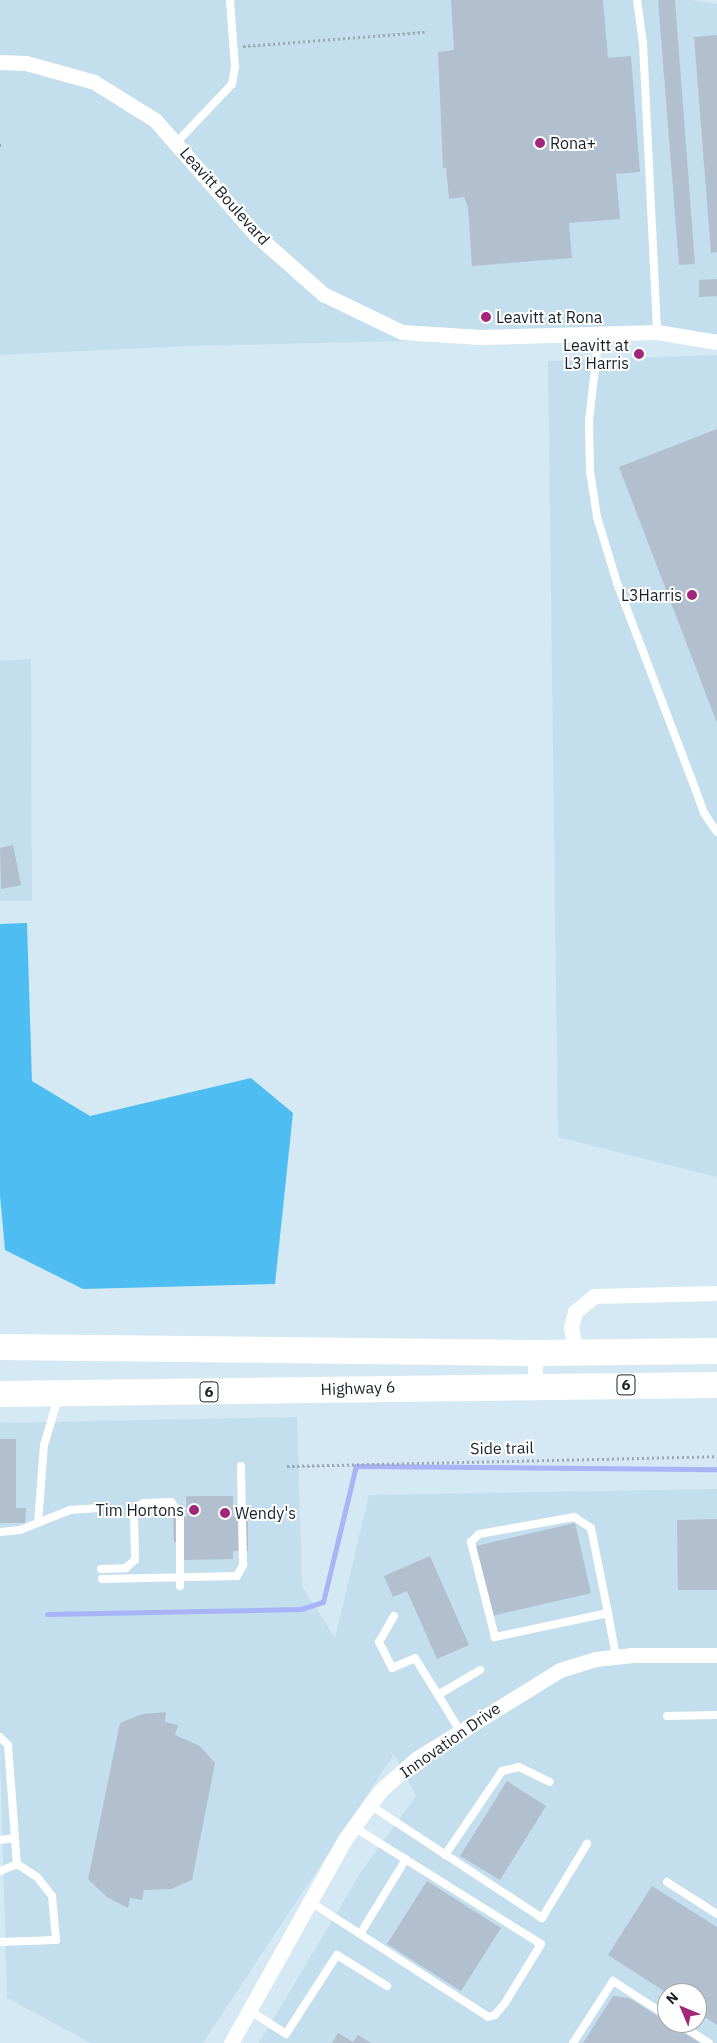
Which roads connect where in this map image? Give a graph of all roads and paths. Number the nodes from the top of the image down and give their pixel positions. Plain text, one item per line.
1 (230, 0) edge
2 (638, 0) edge
3 (424, 32) dead end
4 (233, 47) junction
5 (0, 62) edge
6 (177, 142) junction
7 (657, 332) junction
8 (599, 334) junction
9 (717, 342) edge
10 (717, 832) edge
11 (717, 1294) edge
12 (0, 1347) edge
13 (717, 1351) edge
14 (535, 1353) junction
15 (576, 1353) junction
16 (717, 1385) edge
17 (534, 1386) junction
18 (59, 1393) junction
19 (0, 1394) edge
20 (717, 1456) edge
21 (241, 1466) dead end
22 (287, 1466) dead end
23 (99, 1508) dead end
24 (38, 1523) junction
25 (0, 1532) edge
26 (101, 1569) dead end
27 (102, 1579) dead end
28 (180, 1582) junction
29 (608, 1613) junction
30 (394, 1616) dead end
31 (717, 1655) edge
32 (616, 1657) junction
33 (480, 1670) dead end
34 (438, 1694) junction
35 (717, 1715) edge
36 (667, 1716) dead end
37 (460, 1731) junction
38 (0, 1737) edge
39 (550, 1782) dead end
40 (370, 1805) junction
41 (354, 1826) junction
42 (15, 1838) junction
43 (0, 1840) edge
44 (587, 1844) dead end
45 (444, 1855) junction
46 (406, 1859) junction
47 (17, 1864) junction
48 (0, 1871) edge
49 (667, 1882) dead end
50 (309, 1901) junction
51 (717, 1914) edge
52 (360, 1934) junction
53 (0, 1942) edge
54 (387, 1986) dead end
55 (249, 2010) junction
56 (657, 2010) edge
57 (693, 2033) edge
58 (286, 2034) junction
59 (231, 2043) edge
60 (281, 2043) edge
61 (574, 2043) edge
62 (708, 2043) edge

1 - 4 lane
2 - 7 lane
3 - 4 path
4 - 6 lane
5 - 6 street, Leavitt Boulevard
6 - 8 street, Leavitt Boulevard
7 - 8 street, Leavitt Boulevard
7 - 9 street, Leavitt Boulevard
8 - 10 lane
11 - 15 street
12 - 14 highway, 6
13 - 15 highway, 6
14 - 15 highway, 6
14 - 17 street
16 - 17 highway, Highway 6 / 6
17 - 18 highway, Highway 6 / 6
18 - 19 highway, Highway 6 / 6
18 - 24 lane
20 - 22 path, Side trail
21 - 28 lane
23 - 24 lane
24 - 25 lane
26 - 28 lane
27 - 28 lane
29 - 29 lane
29 - 32 lane
30 - 34 lane
31 - 32 street, Innovation Drive
32 - 37 street, Innovation Drive
33 - 34 lane
34 - 37 lane
35 - 36 lane
37 - 40 street, Innovation Drive
38 - 42 lane
39 - 45 lane
40 - 41 street, Innovation Drive
40 - 45 lane
41 - 46 lane
41 - 50 street, Innovation Drive
42 - 43 lane
42 - 47 lane
44 - 45 lane
46 - 52 lane
46 - 52 lane
47 - 48 lane
47 - 53 lane
49 - 51 lane
50 - 52 lane
50 - 55 street, Innovation Drive
54 - 58 lane
55 - 58 lane
55 - 59 street, Innovation Drive
56 - 61 lane
57 - 62 lane
58 - 60 lane

